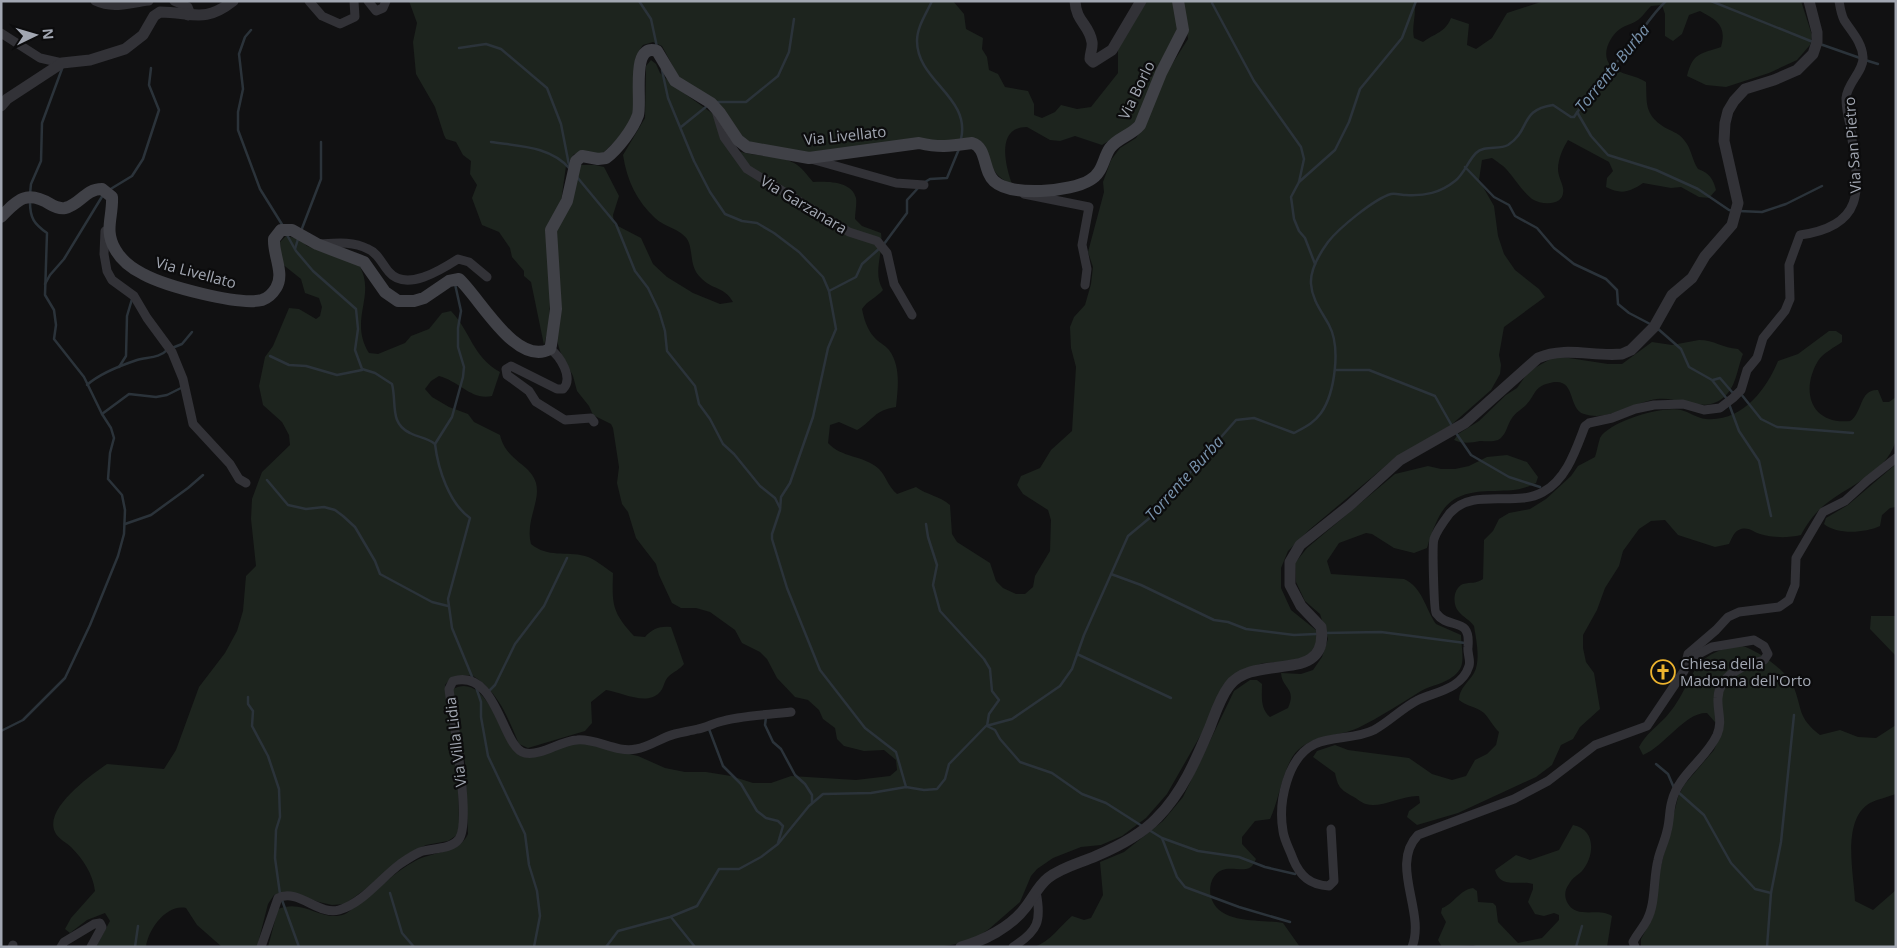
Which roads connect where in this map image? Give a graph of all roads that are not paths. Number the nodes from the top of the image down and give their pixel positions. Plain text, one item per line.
1 (94, 1) edge
2 (149, 1) edge
3 (174, 1) edge
4 (233, 1) edge
5 (309, 1) edge
6 (354, 1) edge
7 (368, 1) edge
8 (386, 1) edge
9 (1075, 1) edge
10 (1141, 1) edge
11 (1178, 1) edge
12 (1809, 1) edge
13 (1839, 1) edge
14 (188, 16) junction
15 (1, 33) edge
16 (62, 63) junction
17 (1, 106) edge
18 (716, 109) junction
19 (809, 158) junction
20 (1092, 179) joint
21 (924, 184) dead end
22 (1013, 189) junction
23 (1, 217) edge
24 (108, 222) junction
25 (317, 244) junction
26 (487, 277) dead end
27 (1085, 285) dead end
28 (912, 315) dead end
29 (550, 349) junction
30 (594, 422) dead end
31 (1896, 458) edge
32 (246, 483) dead end
33 (1687, 660) junction
34 (791, 712) dead end
35 (1331, 830) dead end
36 (1036, 892) junction
37 (61, 947) edge
38 (91, 947) edge
39 (261, 947) edge
40 (961, 947) edge
41 (1013, 947) edge
42 (1412, 947) edge
43 (1635, 947) edge

1 - 2 street
3 - 14 street
4 - 14 street
5 - 6 street
7 - 8 street
9 - 10 street
11 - 20 main road, Via Borlo
12 - 36 street
13 - 35 street, Via San Pietro
14 - 16 street
15 - 16 street
16 - 17 street
18 - 19 main road, Via Livellato
18 - 28 street, Via Garzanara
18 - 29 main road, Via Livellato
19 - 21 street
19 - 22 main road, Via Livellato
20 - 22 main road, Via Livellato
22 - 27 street
23 - 24 main road, Via Livellato
24 - 25 main road, Via Livellato
24 - 32 street
25 - 26 street
25 - 29 main road, Via Livellato
29 - 30 street
31 - 33 street
33 - 42 street
33 - 43 street
34 - 39 street, Via Villa Lidia
36 - 40 street
36 - 41 street
37 - 38 street

